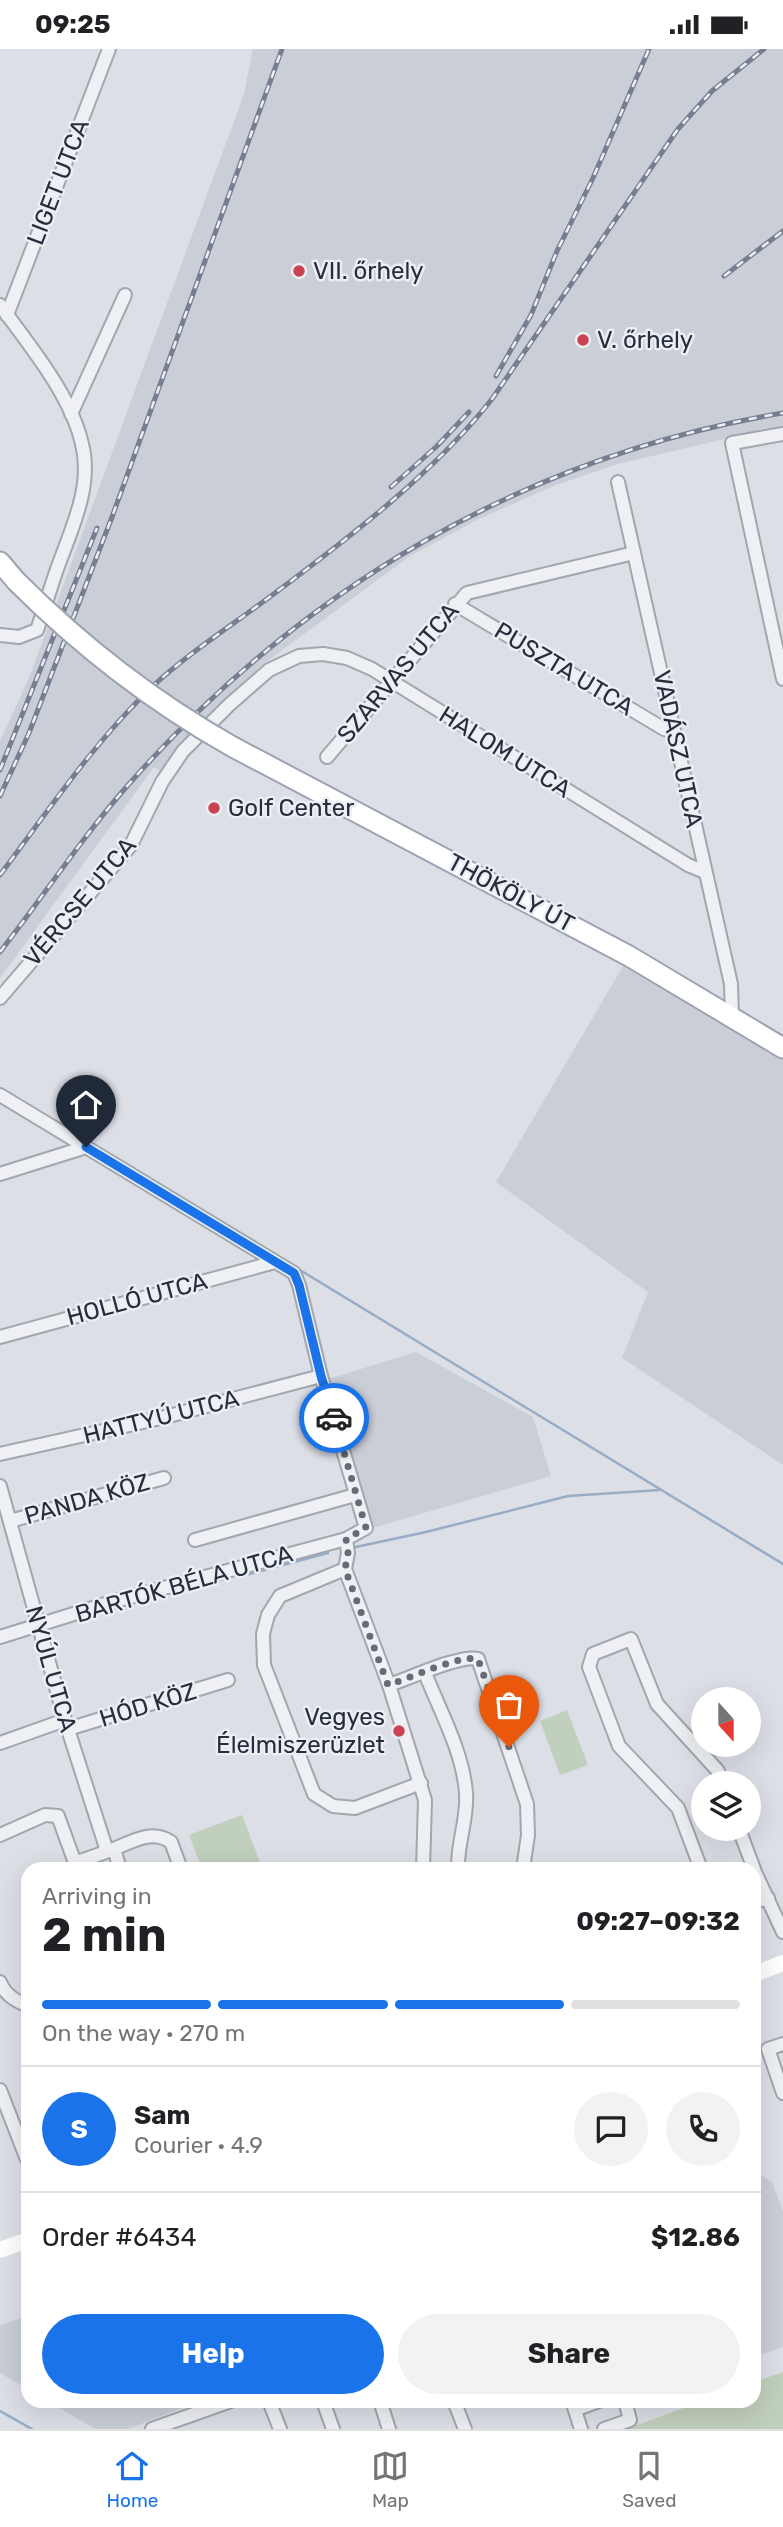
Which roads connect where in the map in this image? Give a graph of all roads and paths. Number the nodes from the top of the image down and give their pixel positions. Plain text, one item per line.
1 (109, 49) edge
2 (124, 295) dead end
3 (3, 310) edge
4 (71, 414) junction
5 (783, 435) edge
6 (618, 482) dead end
7 (634, 553) junction
8 (0, 562) edge
9 (455, 604) junction
10 (0, 635) edge
11 (299, 656) joint
12 (783, 678) edge
13 (391, 682) junction
14 (674, 731) junction
15 (327, 757) dead end
16 (705, 872) junction
17 (0, 998) edge
18 (732, 1017) junction
19 (783, 1048) edge
20 (0, 1095) edge
21 (86, 1147) junction
22 (0, 1174) edge
23 (275, 1262) junction
24 (0, 1337) edge
25 (321, 1376) junction
26 (0, 1454) edge
27 (164, 1478) dead end
28 (0, 1486) edge
29 (355, 1495) junction
30 (10, 1521) junction
31 (346, 1539) junction
32 (195, 1540) dead end
33 (345, 1569) junction
34 (38, 1625) junction
35 (0, 1637) edge
36 (425, 1673) junction
37 (228, 1680) dead end
38 (388, 1685) junction
39 (66, 1725) junction
40 (0, 1743) edge
41 (718, 1771) edge
42 (421, 1783) junction
43 (0, 1835) edge
44 (743, 1841) edge
45 (110, 1850) junction
46 (75, 1862) edge
47 (84, 1862) edge
48 (116, 1862) edge
49 (178, 1862) edge
50 (423, 1862) edge
51 (458, 1862) edge
52 (524, 1862) edge
53 (698, 1862) edge
54 (751, 1862) edge
55 (761, 1884) edge
56 (768, 1898) junction
57 (761, 1900) edge
58 (783, 1932) edge
59 (783, 1963) edge
60 (761, 1971) edge
61 (0, 1982) edge
62 (21, 2004) edge
63 (783, 2044) edge
64 (0, 2090) edge
65 (783, 2093) edge
66 (21, 2144) edge
67 (21, 2242) edge
68 (0, 2248) edge
69 (210, 2408) edge
70 (272, 2408) edge
71 (326, 2408) edge
72 (382, 2408) edge
73 (457, 2408) edge
74 (575, 2408) edge
75 (627, 2408) edge
76 (152, 2429) edge
77 (279, 2429) edge
78 (333, 2429) edge
79 (389, 2429) edge
80 (465, 2429) edge
81 (581, 2429) edge
82 (604, 2429) edge

1 - 3 street, LIGET UTCA
2 - 4 street
3 - 4 street
4 - 10 street
5 - 12 street
6 - 7 street, VADÁSZ UTCA
7 - 9 street, SZARVAS UTCA
7 - 14 street, VADÁSZ UTCA
8 - 18 main road, THÖKÖLY ÚT, bridge
9 - 13 street, SZARVAS UTCA
9 - 14 street, PUSZTA UTCA
11 - 13 street, HALOM UTCA
11 - 17 street, VÉRCSE UTCA
13 - 15 street, SZARVAS UTCA
13 - 16 street, HALOM UTCA
14 - 16 street, VADÁSZ UTCA
16 - 18 street, VADÁSZ UTCA
18 - 19 main road, THÖKÖLY ÚT
20 - 21 street
21 - 22 street
21 - 23 street
23 - 24 street, HOLLÓ UTCA
23 - 25 street
25 - 26 street, HATTYÚ UTCA
25 - 29 street
27 - 30 street, PANDA KÖZ
28 - 30 street, NYÚL UTCA
29 - 31 street, BARTÓK BÉLA UTCA
29 - 32 street
30 - 34 street, NYÚL UTCA
31 - 33 street
31 - 34 street, BARTÓK BÉLA UTCA
33 - 38 street
33 - 42 street
34 - 35 street, BARTÓK BÉLA UTCA
34 - 39 street, NYÚL UTCA
36 - 38 street
36 - 51 street
36 - 52 street
37 - 39 street, HÓD KÖZ
38 - 42 street
39 - 40 street, HÓD KÖZ
39 - 45 street, NYÚL UTCA
41 - 53 street
42 - 50 street
43 - 46 street
44 - 54 street
45 - 47 street
45 - 48 street, NYÚL UTCA
45 - 49 street
55 - 56 street
56 - 57 street
56 - 58 street
59 - 60 street
61 - 62 street
63 - 65 street
64 - 66 street
67 - 68 street
69 - 76 street
70 - 77 street
71 - 78 street
72 - 79 street
73 - 80 street
74 - 81 street
75 - 82 street

